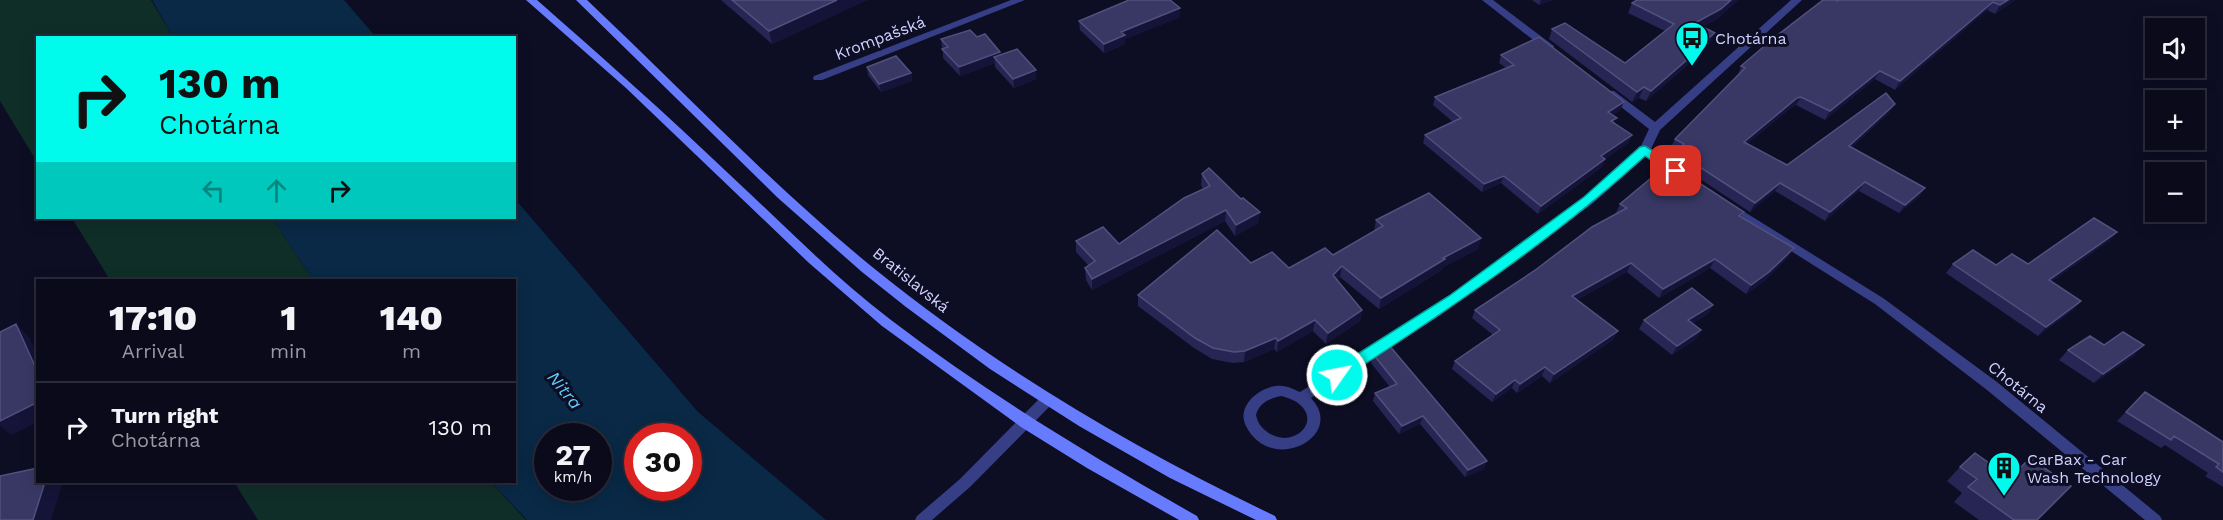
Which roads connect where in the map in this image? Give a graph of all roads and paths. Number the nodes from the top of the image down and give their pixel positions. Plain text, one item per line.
1 (531, 0) edge
2 (581, 0) edge
3 (1020, 0) edge
4 (1487, 0) edge
5 (1797, 0) edge
6 (1558, 54) edge
7 (818, 78) dead end
8 (1602, 87) edge
9 (1655, 128) junction
10 (1645, 150) junction
11 (1684, 177) edge
12 (1720, 201) edge
13 (1301, 398) junction
14 (1047, 400) junction
15 (1026, 423) junction
16 (926, 517) edge
17 (1192, 520) edge
18 (1270, 520) edge
19 (2155, 520) edge

1 - 15 main road
2 - 14 main road, Bratislavská
3 - 7 street, Krompašská
4 - 6 street
5 - 9 street
8 - 9 street
9 - 10 street
10 - 11 street
10 - 13 street
12 - 19 street, Chotárna
13 - 13 street
14 - 15 street
14 - 18 main road, Bratislavská
15 - 16 street
15 - 17 main road

